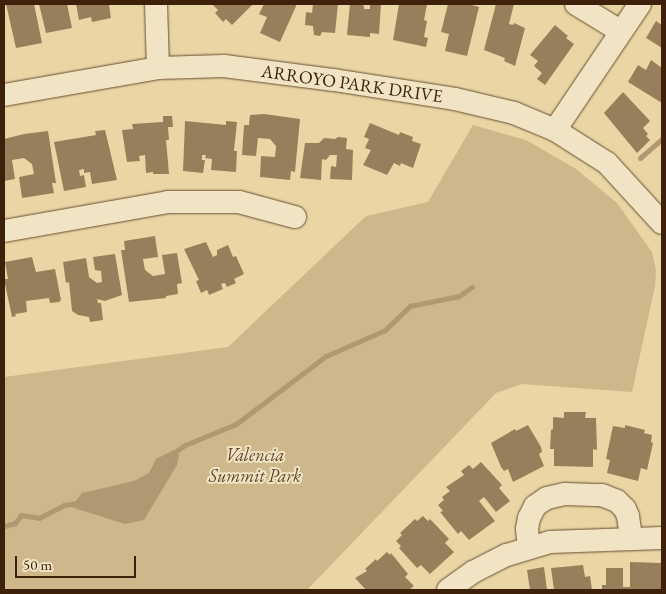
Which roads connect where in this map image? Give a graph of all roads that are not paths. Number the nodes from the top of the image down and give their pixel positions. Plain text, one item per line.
1 (156, 4) edge
2 (576, 4) edge
3 (640, 4) edge
4 (620, 32) junction
5 (158, 68) junction
6 (4, 95) edge
7 (555, 130) junction
8 (658, 209) edge
9 (295, 217) dead end
10 (4, 231) edge
11 (632, 538) junction
12 (662, 538) edge
13 (530, 548) junction
14 (448, 590) edge

1 - 5 street
2 - 4 street
3 - 4 street
4 - 7 street
5 - 6 street, ARROYO PARK DRIVE
5 - 7 street, ARROYO PARK DRIVE
7 - 8 street, ARROYO PARK DRIVE
9 - 10 street
11 - 12 street
11 - 13 street
11 - 13 street
13 - 14 street

